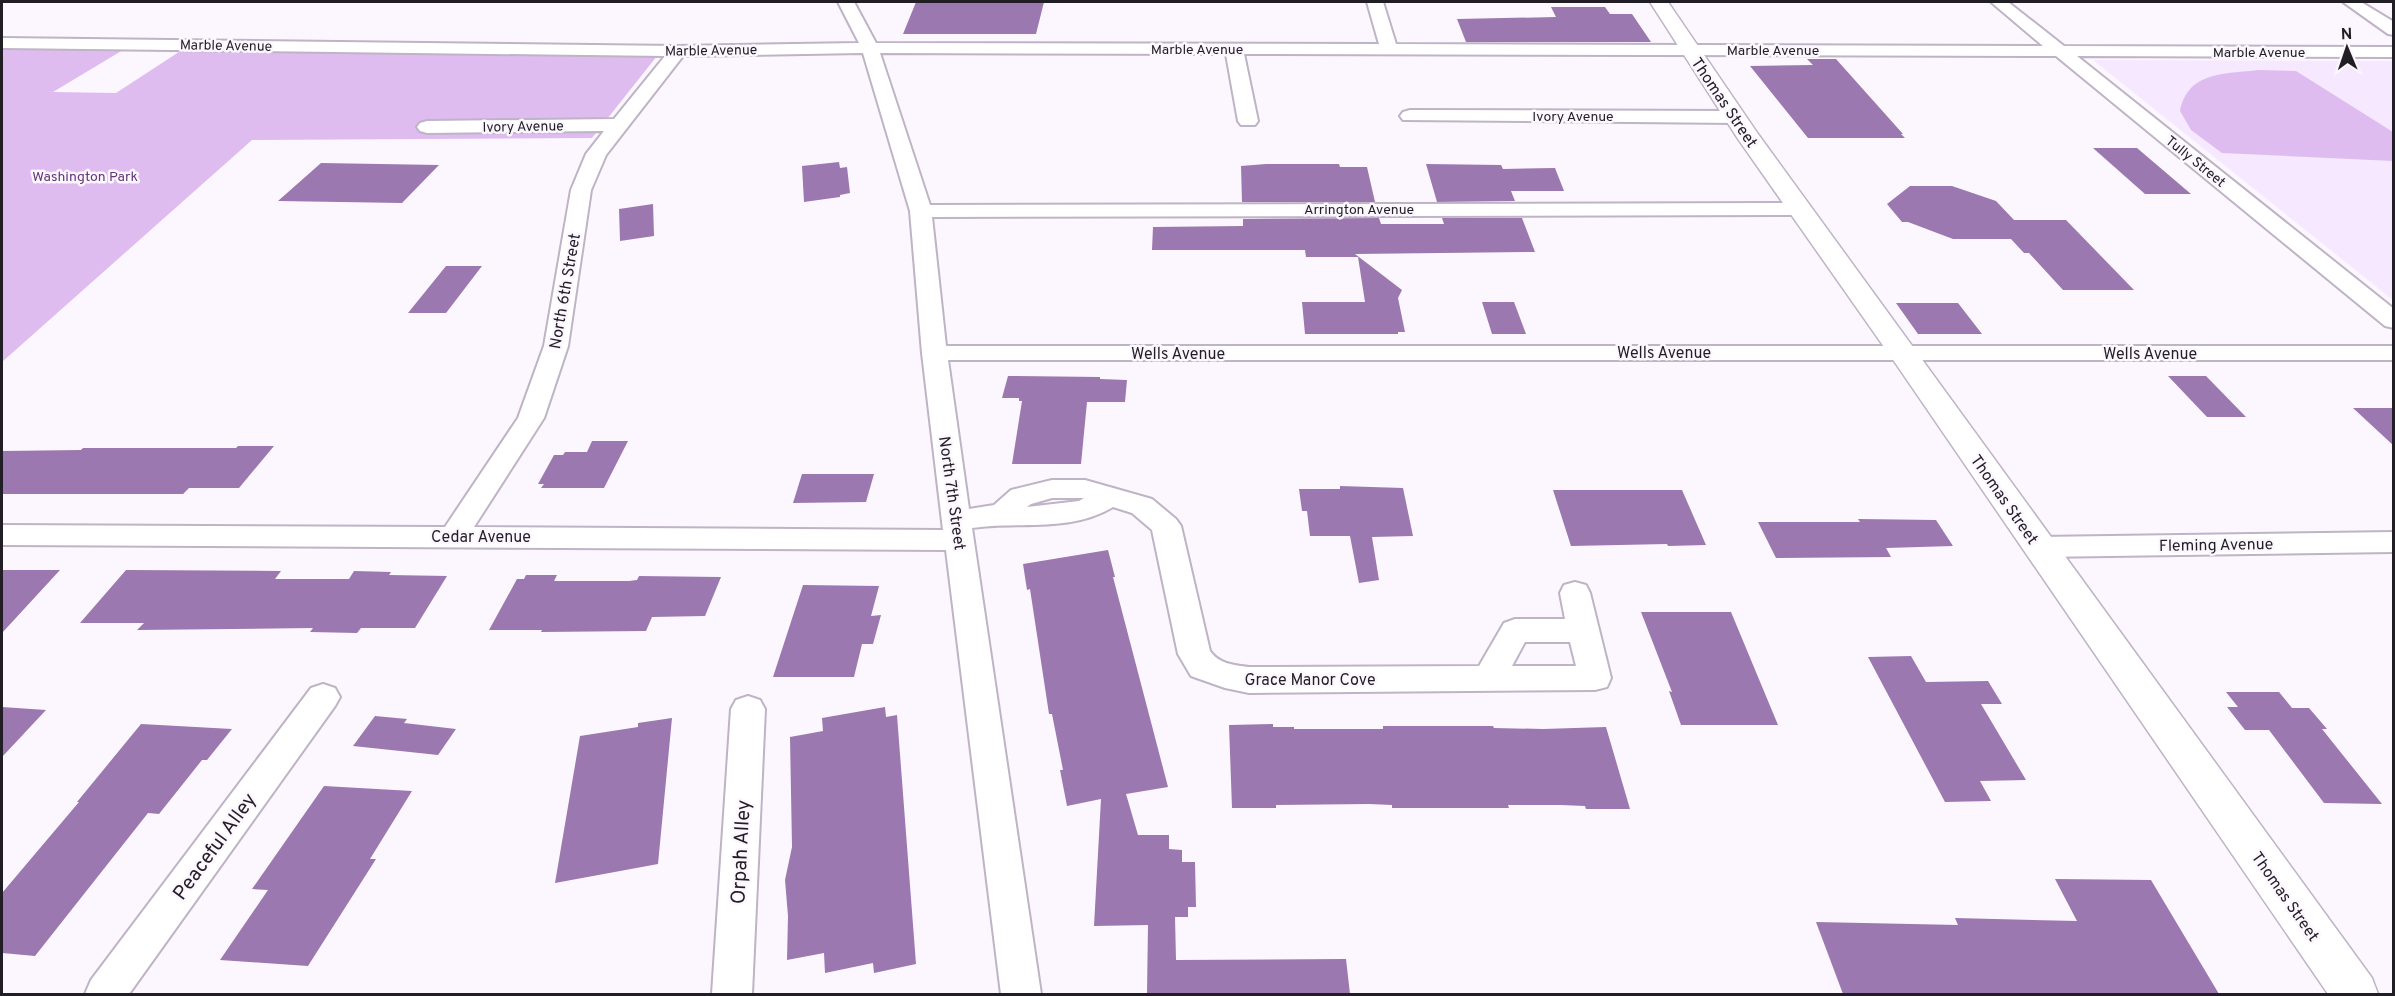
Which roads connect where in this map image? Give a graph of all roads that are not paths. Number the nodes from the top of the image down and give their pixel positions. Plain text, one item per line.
1 (846, 2) edge
2 (1375, 2) edge
3 (1659, 2) edge
4 (1999, 2) edge
5 (2351, 2) edge
6 (2394, 30) edge
7 (2, 43) edge
8 (870, 48) junction
9 (1234, 49) junction
10 (1389, 50) junction
11 (1689, 50) junction
12 (678, 51) junction
13 (1875, 51) junction
14 (2062, 51) junction
15 (2394, 52) edge
16 (1889, 66) dead end
17 (1410, 116) dead end
18 (1735, 117) junction
19 (1248, 121) dead end
20 (618, 125) junction
21 (427, 128) dead end
22 (1797, 209) junction
23 (921, 211) junction
24 (2394, 321) edge
25 (1902, 352) junction
26 (934, 353) junction
27 (2394, 353) edge
28 (958, 530) junction
29 (2, 534) edge
30 (454, 536) junction
31 (2394, 542) edge
32 (2039, 547) junction
33 (1575, 593) dead end
34 (1585, 630) junction
35 (1489, 678) junction
36 (323, 697) dead end
37 (748, 709) dead end
38 (105, 994) edge
39 (732, 994) edge
40 (1021, 994) edge
41 (2355, 994) edge

1 - 8 street, North 7th Street
2 - 10 street
3 - 11 main road, Thomas Street
4 - 14 street, Tully Street
5 - 6 street
7 - 12 street, Marble Avenue
8 - 9 street, Marble Avenue
8 - 12 street, Marble Avenue
8 - 23 street, North 7th Street
9 - 10 street, Marble Avenue
9 - 19 street
10 - 11 street, Marble Avenue
11 - 13 street, Marble Avenue
11 - 18 main road, Thomas Street
12 - 20 street, North 6th Street
13 - 14 street, Marble Avenue
13 - 16 street
14 - 15 street, Marble Avenue
14 - 24 street, Tully Street
17 - 18 street, Ivory Avenue
18 - 22 main road, Thomas Street
20 - 21 street, Ivory Avenue
20 - 30 street, North 6th Street
22 - 23 street, Arrington Avenue
22 - 25 main road, Thomas Street
23 - 26 street, North 7th Street
25 - 26 street, Wells Avenue
25 - 27 street, Wells Avenue
25 - 32 main road, Thomas Street
26 - 28 street, North 7th Street
28 - 30 street, Cedar Avenue
28 - 35 street, Grace Manor Cove
28 - 40 street, North 7th Street
29 - 30 street, Cedar Avenue
31 - 32 street, Fleming Avenue
32 - 41 main road, Thomas Street
33 - 34 street, Grace Manor Cove
34 - 35 street
34 - 35 street, Grace Manor Cove
36 - 38 street, Peaceful Alley
37 - 39 street, Orpah Alley

